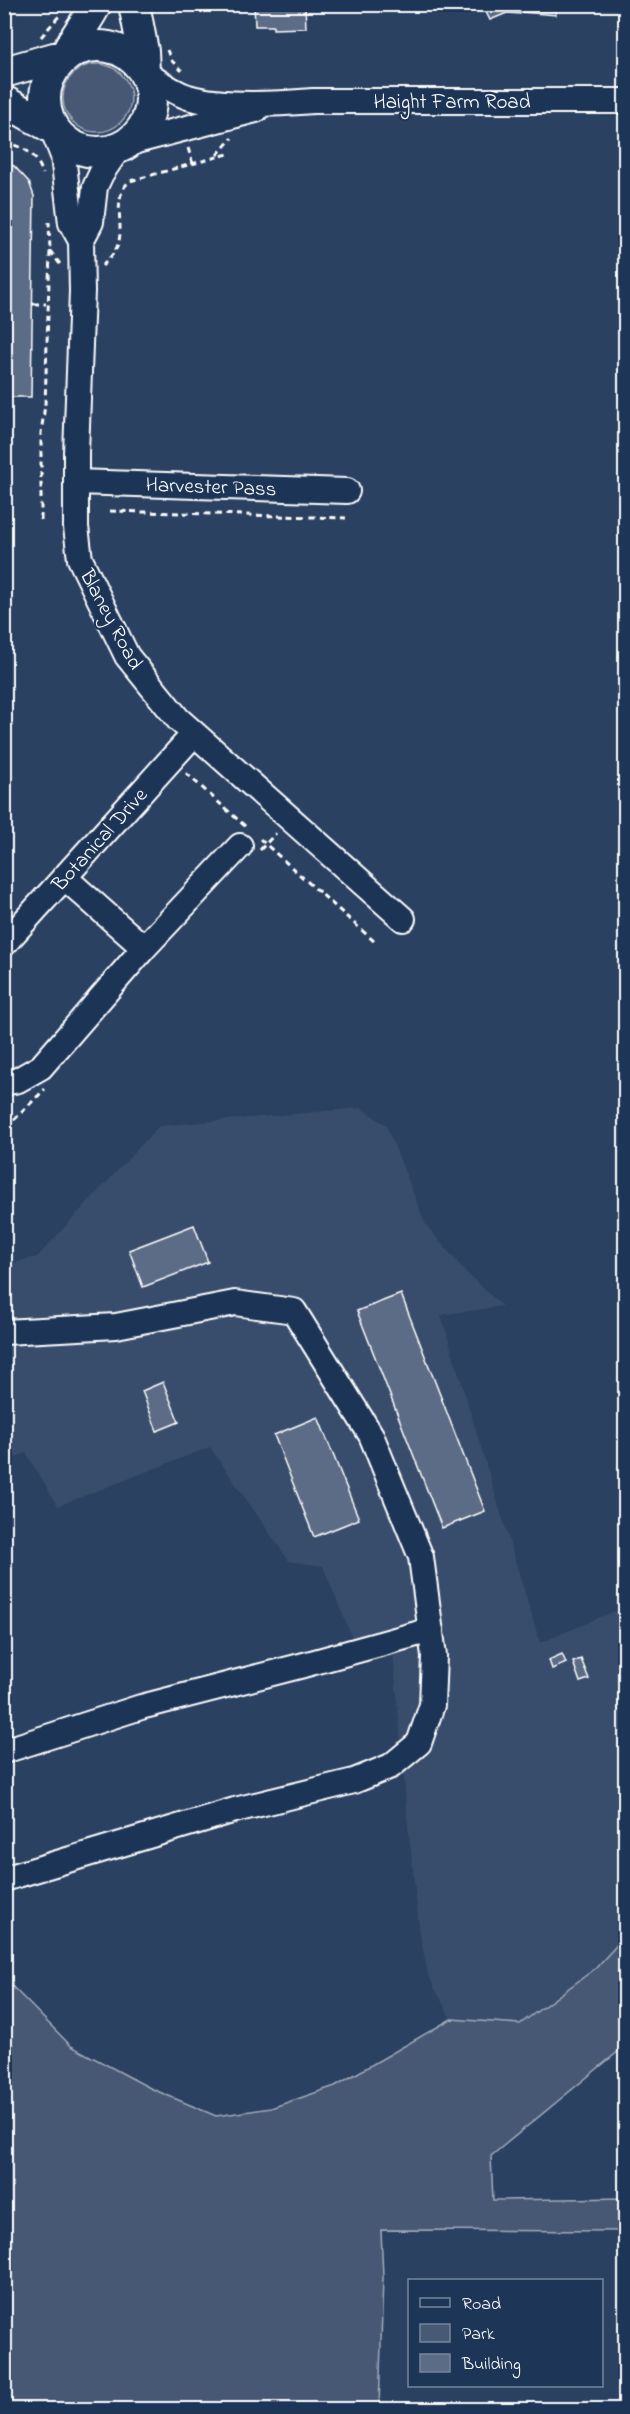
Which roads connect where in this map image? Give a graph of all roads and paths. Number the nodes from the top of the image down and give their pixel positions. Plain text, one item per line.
1 (96, 4) edge
2 (134, 4) edge
3 (61, 15) dead end
4 (165, 41) dead end
5 (34, 42) dead end
6 (65, 57) junction
7 (4, 72) edge
8 (144, 72) junction
9 (185, 73) dead end
10 (4, 101) edge
11 (626, 101) edge
12 (279, 104) junction
13 (52, 128) junction
14 (4, 143) edge
15 (123, 146) junction
16 (219, 152) dead end
17 (228, 154) dead end
18 (215, 156) junction
19 (44, 178) dead end
20 (49, 221) dead end
21 (81, 241) junction
22 (50, 251) junction
23 (102, 267) dead end
24 (65, 270) dead end
25 (33, 304) dead end
26 (47, 304) junction
27 (76, 482) junction
28 (346, 491) dead end
29 (110, 511) dead end
30 (346, 518) dead end
31 (40, 520) dead end
32 (194, 734) junction
33 (240, 846) dead end
34 (64, 877) junction
35 (324, 897) dead end
36 (404, 919) dead end
37 (375, 942) dead end
38 (4, 944) edge
39 (144, 948) junction
40 (4, 1083) edge
41 (4, 1332) edge
42 (431, 1630) junction
43 (4, 1750) edge
44 (4, 1879) edge

1 - 6 main road
2 - 8 main road
3 - 5 path
4 - 9 path
6 - 7 main road
6 - 8 main road
6 - 13 main road
8 - 12 street, Haight Farm Road
8 - 15 main road
10 - 13 main road
11 - 12 street, Haight Farm Road
12 - 15 street, Haight Farm Road
13 - 15 main road
13 - 21 street, Blaney Road
14 - 19 path
15 - 21 street, Blaney Road
16 - 18 path
17 - 18 path
18 - 23 path
20 - 22 path
21 - 27 street, Blaney Road
22 - 24 path
22 - 26 path
25 - 26 path
26 - 31 path
27 - 28 street, Harvester Pass
27 - 32 street, Blaney Road
29 - 30 path
32 - 34 street, Botanical Drive
32 - 36 street, Blaney Road
33 - 39 street
34 - 38 street, Botanical Drive
34 - 39 street
35 - 37 path
39 - 40 street
41 - 42 street
42 - 43 street
42 - 44 street

